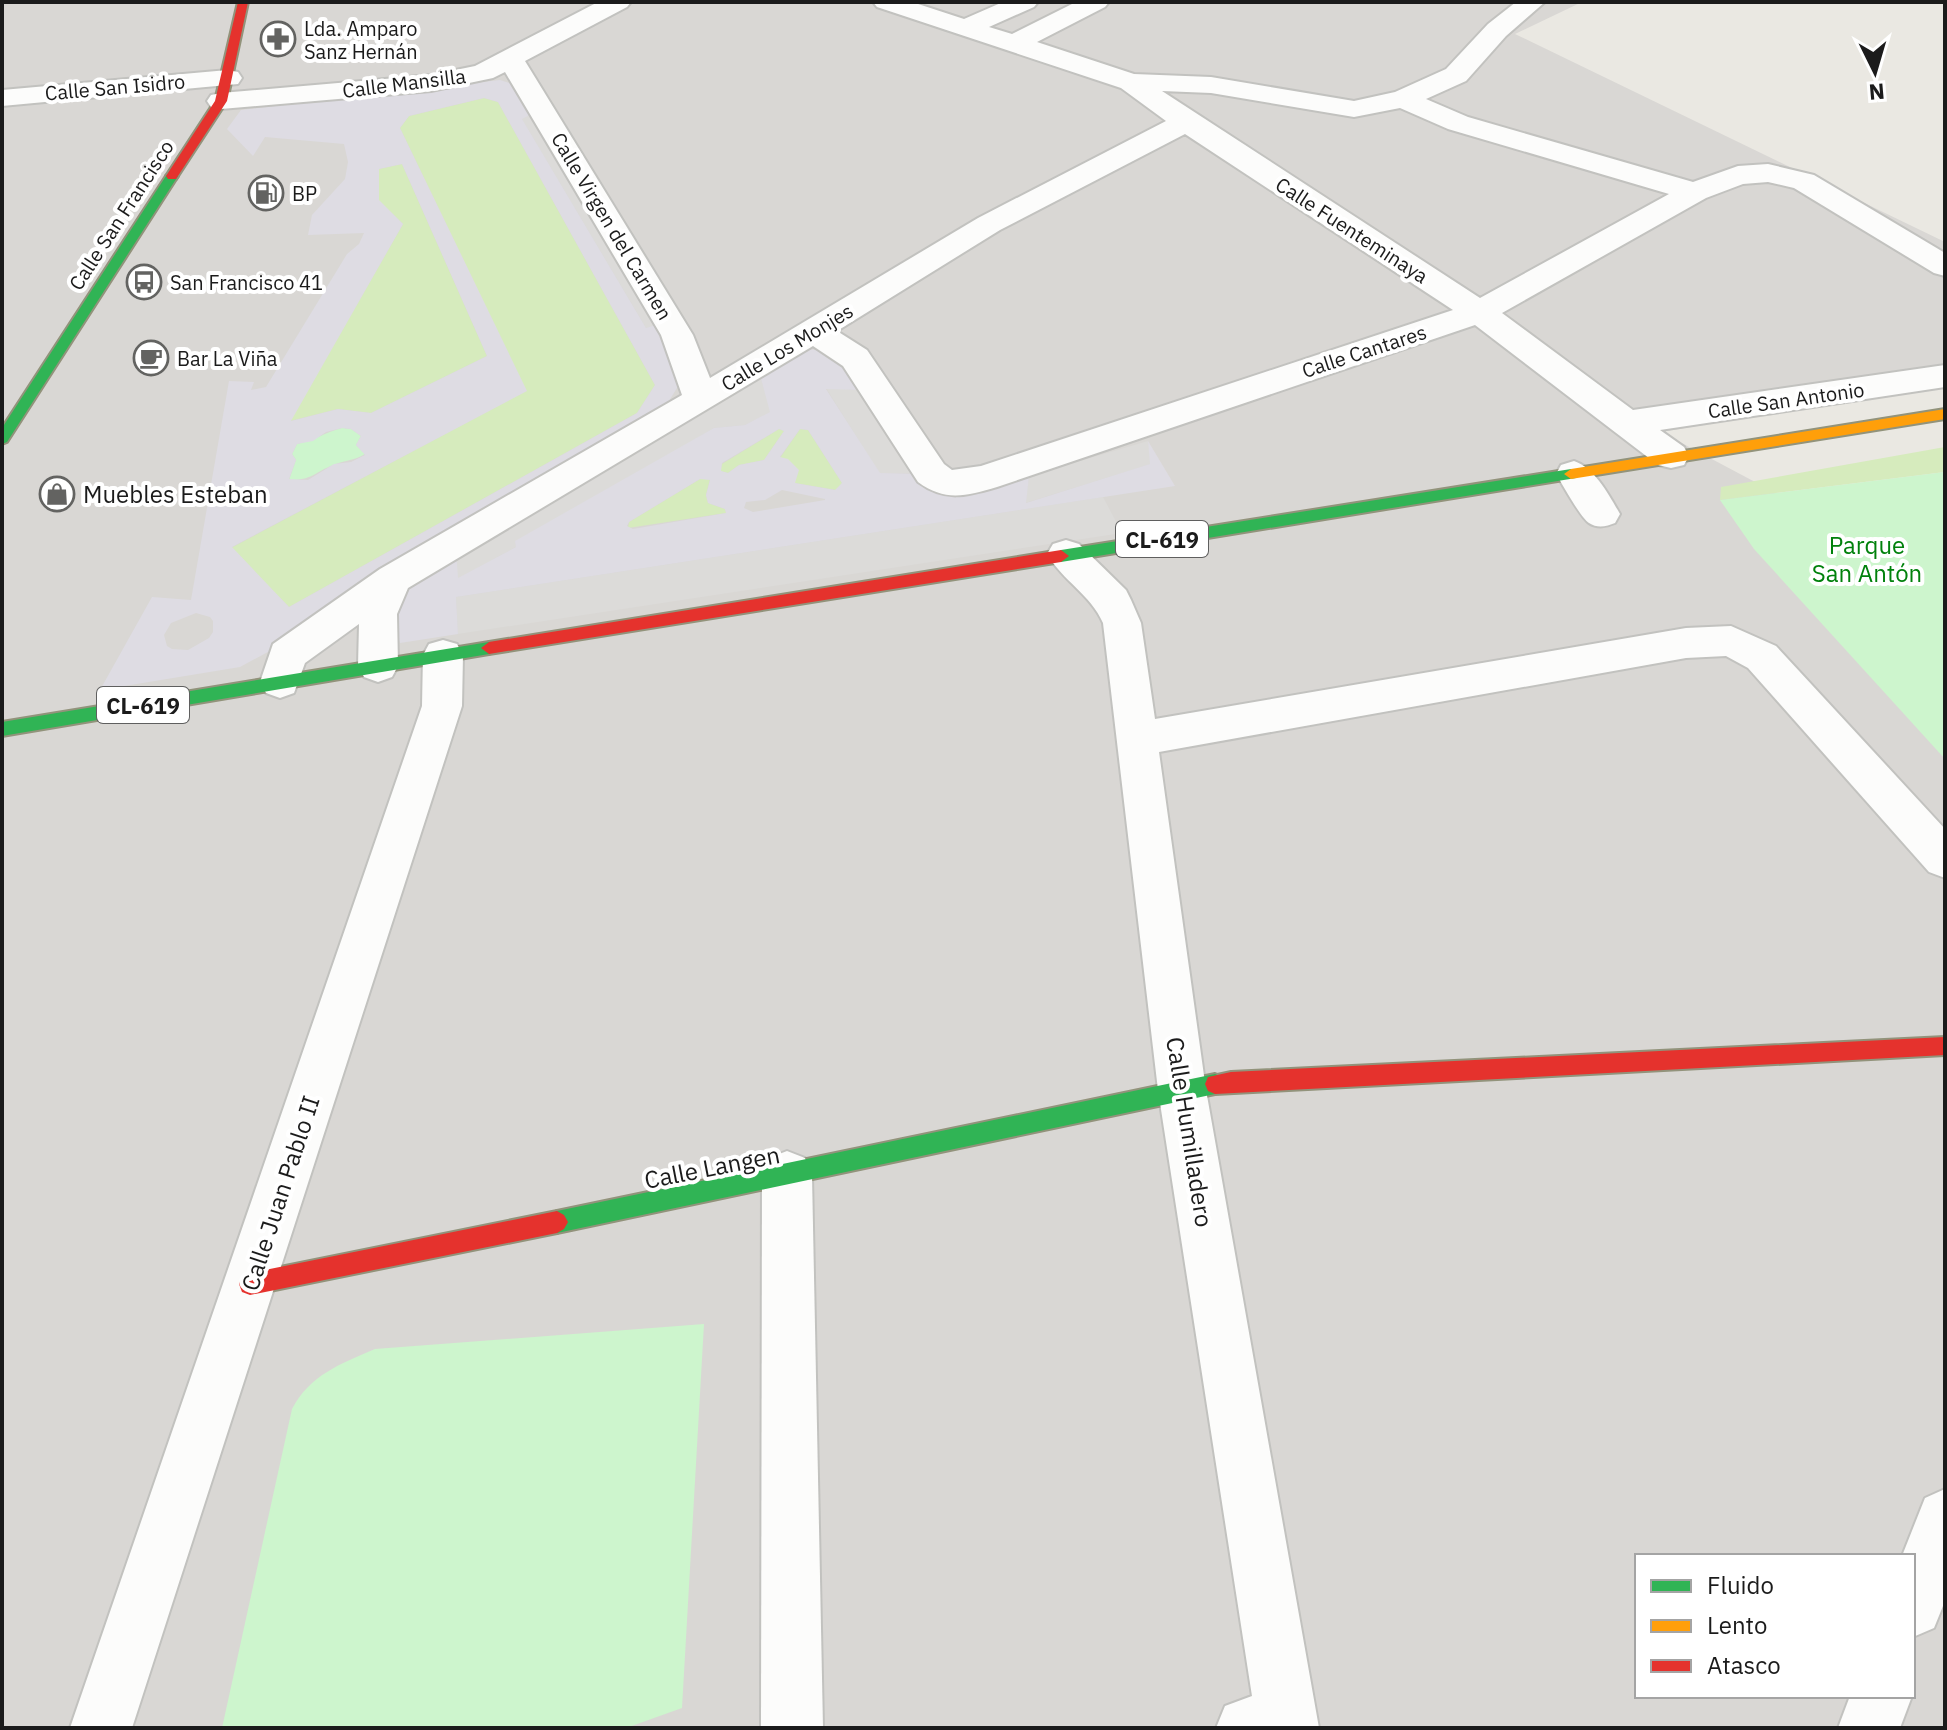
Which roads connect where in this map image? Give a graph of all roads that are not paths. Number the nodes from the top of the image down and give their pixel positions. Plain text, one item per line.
1 (243, 2) edge
2 (618, 2) edge
3 (1025, 2) edge
4 (1096, 2) edge
5 (1532, 2) edge
6 (897, 4) edge
7 (965, 28) junction
8 (1013, 44) junction
9 (510, 58) junction
10 (1131, 82) junction
11 (224, 89) junction
12 (2, 98) edge
13 (1403, 99) junction
14 (1186, 122) junction
15 (1695, 192) junction
16 (1945, 266) edge
17 (1479, 312) junction
18 (814, 331) junction
19 (1945, 376) edge
20 (701, 399) junction
21 (1945, 414) edge
22 (1626, 423) junction
23 (2, 439) edge
24 (1671, 456) junction
25 (1574, 474) junction
26 (1602, 514) dead end
27 (1066, 554) junction
28 (393, 579) junction
29 (443, 655) junction
30 (378, 666) junction
31 (280, 682) junction
32 (3, 730) edge
33 (1137, 739) junction
34 (1945, 859) edge
35 (1945, 1046) edge
36 (1182, 1090) junction
37 (787, 1176) junction
38 (250, 1284) junction
39 (1945, 1518) edge
40 (1915, 1601) edge
41 (1880, 1698) edge
42 (1273, 1725) edge
43 (101, 1728) edge
44 (792, 1728) edge
45 (1869, 1728) edge

1 - 11 street, Calle San Francisco
2 - 9 street, Calle Mansilla
3 - 7 street
4 - 8 street
5 - 13 street
6 - 7 street, Calle Fuenteminaya
7 - 8 street, Calle Fuenteminaya
8 - 10 street, Calle Fuenteminaya
9 - 11 street, Calle Mansilla
9 - 20 street, Calle Virgen del Carmen
10 - 13 street
10 - 14 street, Calle Fuenteminaya
11 - 12 street, Calle San Isidro
11 - 23 street, Calle San Francisco
13 - 15 street
14 - 17 street, Calle Fuenteminaya
14 - 18 street, Calle Los Monjes
15 - 16 street, Calle Cantares
15 - 17 street, Calle Cantares
17 - 18 street, Calle Cantares
17 - 22 street, Calle Fuenteminaya
18 - 20 street, Calle Los Monjes
19 - 22 street, Calle San Antonio
20 - 28 street, Calle Los Monjes
21 - 24 street, CL-619
22 - 24 street, Calle Fuenteminaya
24 - 25 street, CL-619
25 - 26 street
25 - 27 street, CL-619
27 - 29 street, CL-619
27 - 33 street, Calle Humilladero
28 - 30 street
28 - 31 street, Calle Los Monjes
29 - 30 street, CL-619
29 - 38 street, Calle Juan Pablo II
30 - 31 street, CL-619
31 - 32 street, CL-619
33 - 34 street
33 - 36 street, Calle Humilladero
35 - 36 street, Calle Langen
36 - 37 street, Calle Langen
36 - 42 street, Calle Humilladero
37 - 38 street, Calle Langen
37 - 44 street
38 - 43 street, Calle Juan Pablo II
39 - 40 street
41 - 45 street

